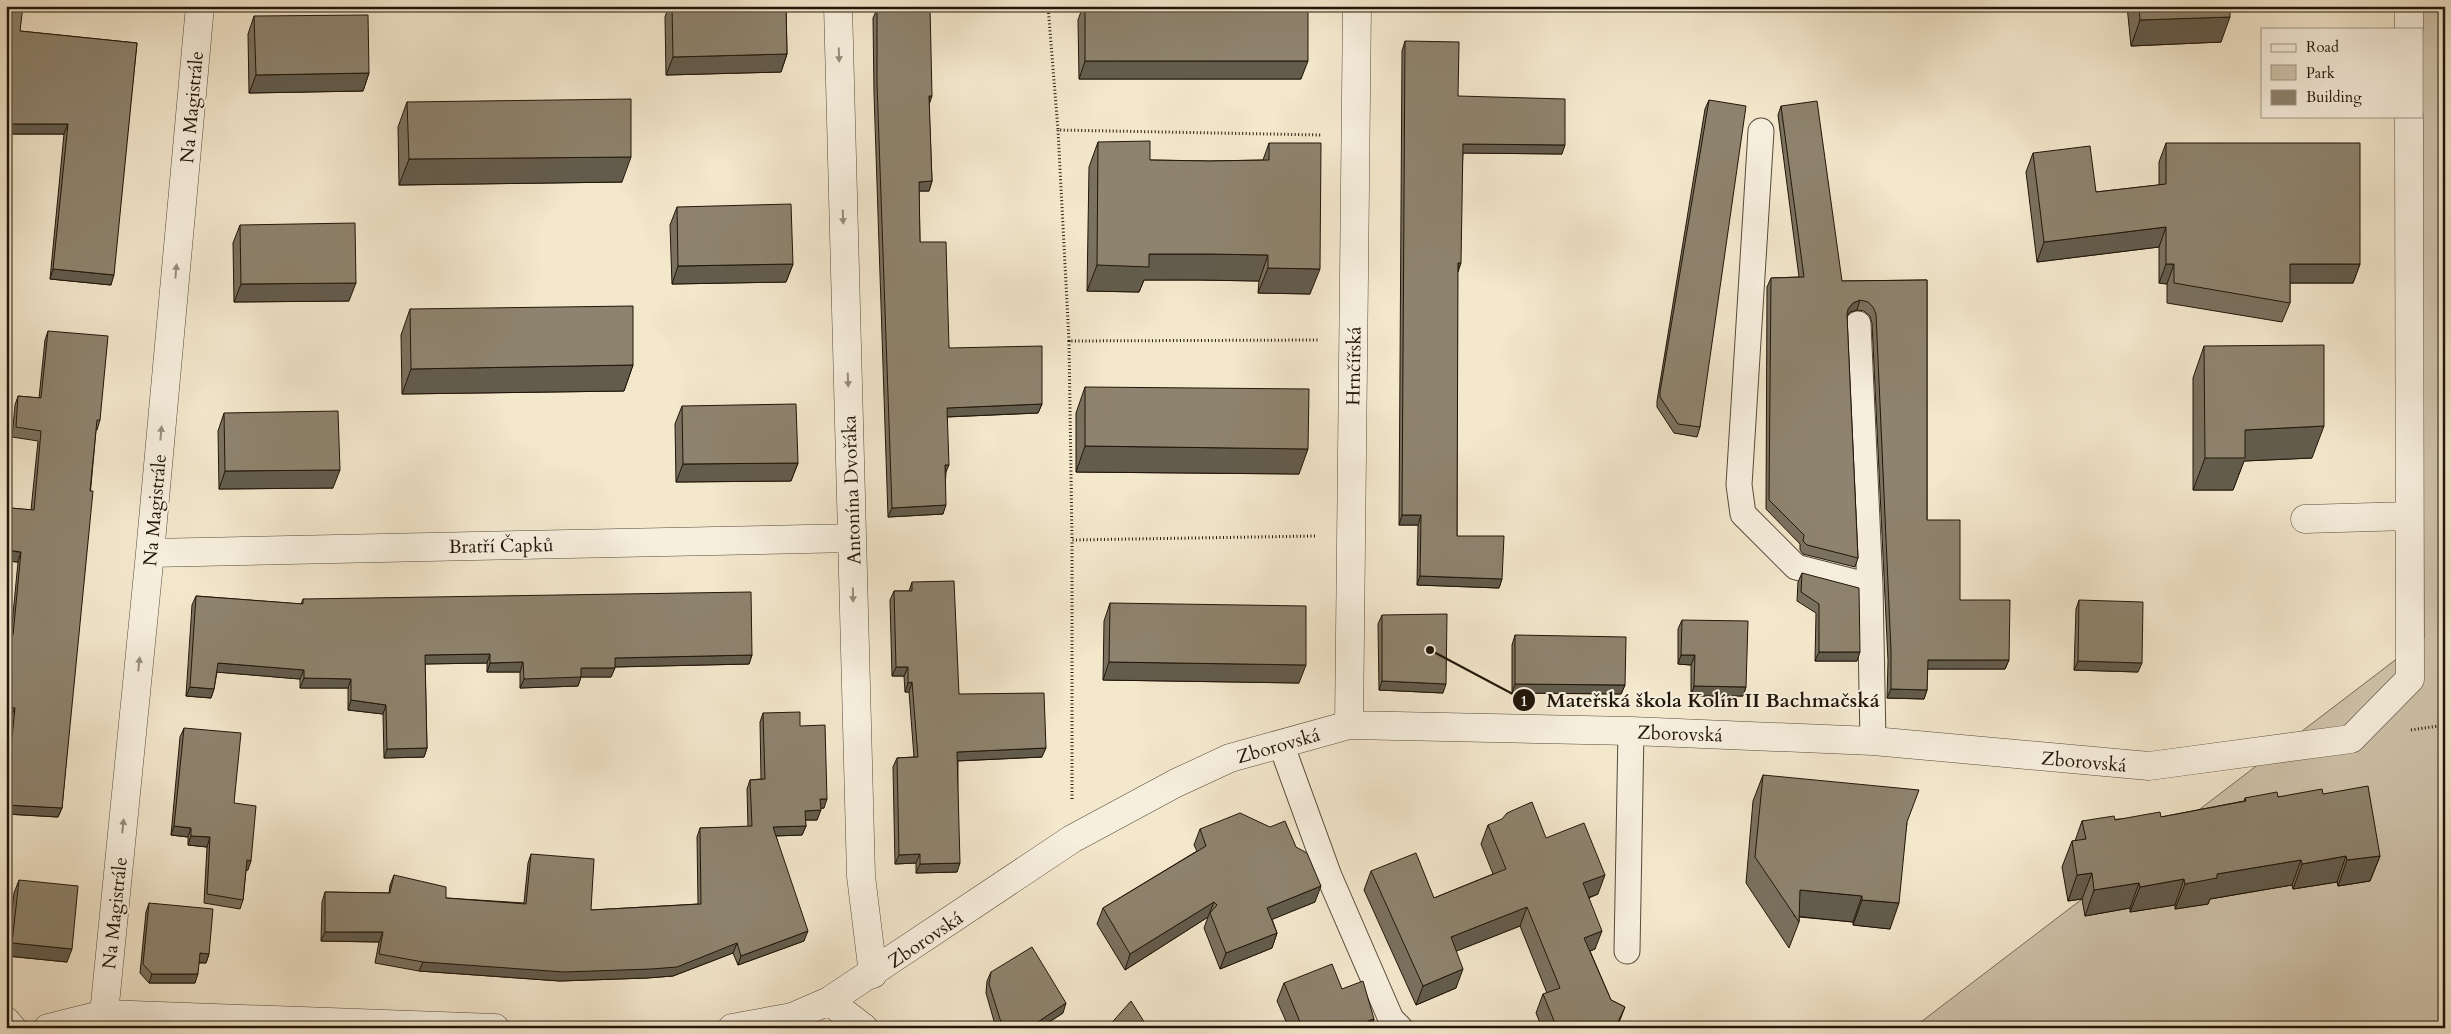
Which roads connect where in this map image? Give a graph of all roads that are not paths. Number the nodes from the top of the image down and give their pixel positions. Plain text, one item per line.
1 (200, 6) edge
2 (838, 6) edge
3 (1357, 6) edge
4 (2409, 6) edge
5 (2409, 28) edge
6 (2409, 118) edge
7 (1760, 131) dead end
8 (1858, 324) dead end
9 (2409, 516) junction
10 (2305, 519) dead end
11 (852, 538) junction
12 (150, 553) junction
13 (1870, 586) junction
14 (1350, 725) junction
15 (1631, 731) junction
16 (1873, 741) junction
17 (1281, 744) junction
18 (1627, 951) dead end
19 (873, 974) junction
20 (828, 1001) junction
21 (104, 1014) junction
22 (6, 1021) edge
23 (12, 1028) edge
24 (48, 1028) edge
25 (495, 1028) edge
26 (732, 1028) edge
27 (864, 1028) edge
28 (1400, 1028) edge

12 -> 1 street, Na Magistrále
2 -> 11 street, Antonína Dvořáka
3 - 14 street, Hrnčířská
4 - 5 street
6 - 9 street, Zborovská
7 - 13 lane
8 - 13 lane
9 - 10 street
9 - 16 street, Zborovská
11 - 12 street, Bratří Čapků
11 -> 19 street, Antonína Dvořáka
21 -> 12 street, Na Magistrále
13 - 16 lane
14 - 15 street, Zborovská
14 - 17 street, Zborovská
15 - 16 street, Zborovská
15 - 18 lane
17 - 19 street, Zborovská
17 - 28 lane
19 - 20 street, Zborovská
20 - 26 street, Zborovská
20 - 27 street
21 - 24 street
21 - 25 street
22 - 23 street

